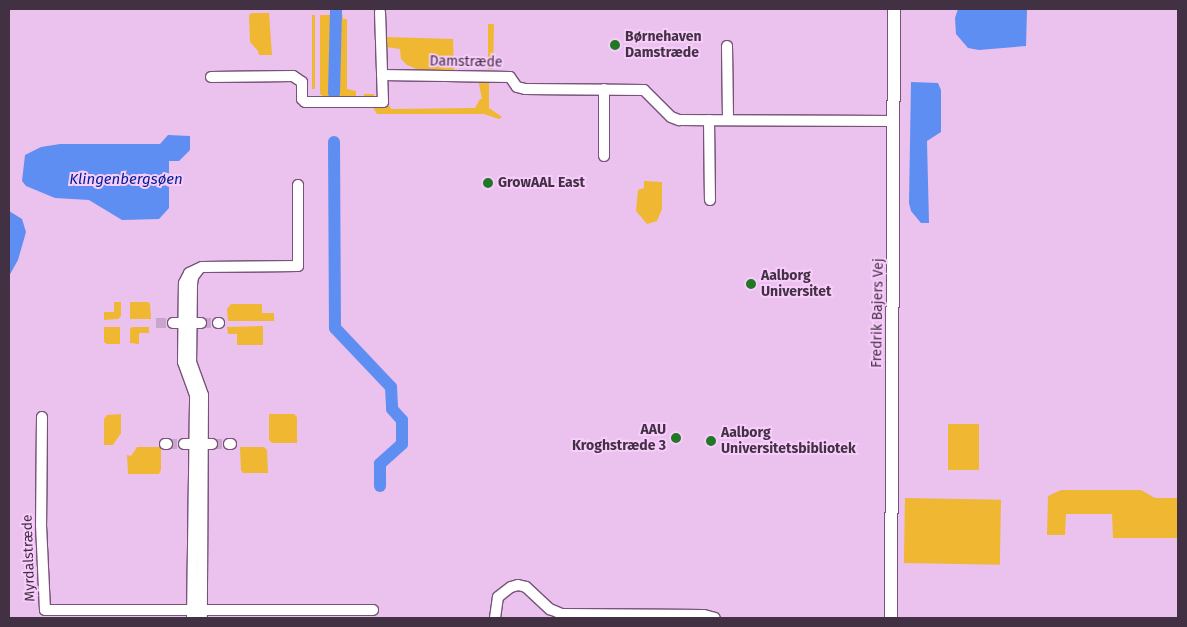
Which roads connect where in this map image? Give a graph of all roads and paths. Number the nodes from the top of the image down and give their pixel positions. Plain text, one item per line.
1 (894, 9) edge
2 (380, 12) dead end
3 (728, 46) dead end
4 (382, 75) junction
5 (211, 77) dead end
6 (604, 89) junction
7 (709, 120) junction
8 (728, 120) junction
9 (893, 121) junction
10 (604, 156) dead end
11 (298, 185) dead end
12 (710, 200) dead end
13 (42, 417) dead end
14 (373, 610) dead end
15 (197, 615) edge
16 (628, 616) edge
17 (495, 618) edge
18 (715, 618) edge
19 (891, 618) edge

1 - 9 street, Fredrik Bajers Vej
2 - 4 street
3 - 8 street
4 - 5 street
4 - 6 street, Damstræde
6 - 7 street, Damstræde
6 - 10 street
7 - 8 street, Damstræde
7 - 12 street
8 - 9 street, Damstræde
9 - 19 street, Fredrik Bajers Vej
11 - 15 street
13 - 15 street, Myrdalstræde
14 - 15 street, Myrdalstræde
16 - 17 street
16 - 18 street

